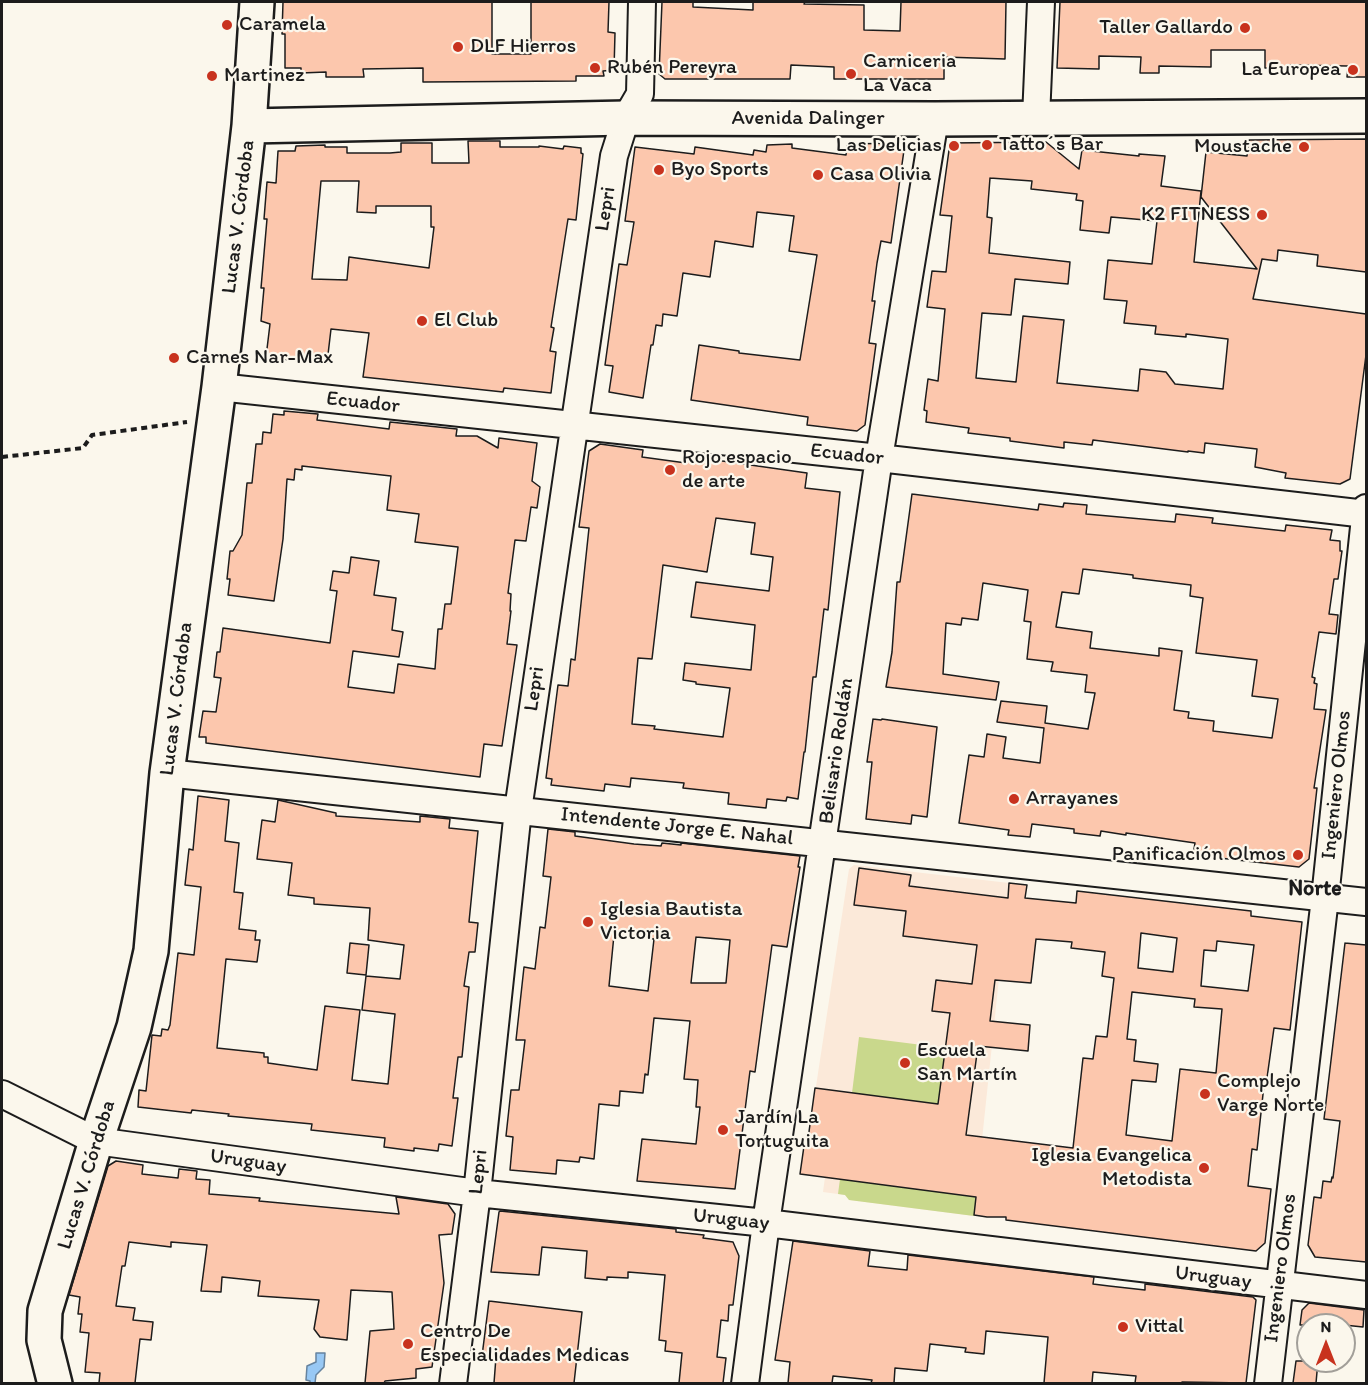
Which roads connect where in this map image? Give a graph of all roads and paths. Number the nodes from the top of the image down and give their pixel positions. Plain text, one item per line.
1 (256, 2) edge
2 (642, 2) edge
3 (1041, 2) edge
4 (1366, 116) edge
5 (626, 118) junction
6 (1036, 118) junction
7 (936, 119) junction
8 (249, 126) junction
9 (217, 403) junction
10 (573, 425) junction
11 (2, 457) edge
12 (879, 458) junction
13 (1366, 512) edge
14 (167, 772) junction
15 (518, 810) junction
16 (823, 843) junction
17 (1325, 898) junction
18 (1366, 902) edge
19 (2, 1094) edge
20 (96, 1141) junction
21 (477, 1193) junction
22 (766, 1223) junction
23 (1279, 1286) junction
24 (1366, 1295) edge
25 (55, 1383) edge
26 (453, 1383) edge
27 (745, 1383) edge
28 (1268, 1383) edge

1 - 8 street, Lucas V. Córdoba
2 - 5 street, Lepri
3 - 6 street
4 - 6 street, Avenida Dalinger
5 - 7 street, Avenida Dalinger
5 - 8 street, Avenida Dalinger
5 - 10 street, Lepri
6 - 7 street, Avenida Dalinger
7 - 12 street, Belisario Roldán
8 - 9 street, Lucas V. Córdoba
9 - 10 street, Ecuador
9 - 11 path
9 - 14 street, Lucas V. Córdoba
10 - 12 street, Ecuador
10 - 15 street, Lepri
12 - 13 street, Ecuador
12 - 16 street, Belisario Roldán
13 - 17 street, Ingeniero Olmos
14 - 15 street, Intendente Jorge E. Nahal
14 - 20 street, Lucas V. Córdoba
15 - 16 street, Intendente Jorge E. Nahal
15 - 21 street, Lepri
16 - 17 street, Intendente Jorge E. Nahal
16 - 22 street, Belisario Roldán
17 - 18 street, Intendente Jorge E. Nahal
17 - 23 street, Ingeniero Olmos
19 - 20 street, Uruguay
20 - 21 street, Uruguay
20 - 25 street, Lucas V. Córdoba
21 - 22 street, Uruguay
21 - 26 street, Lepri
22 - 23 street, Uruguay
22 - 27 street, Belisario Roldán
23 - 24 street, Uruguay
23 - 28 street, Ingeniero Olmos

